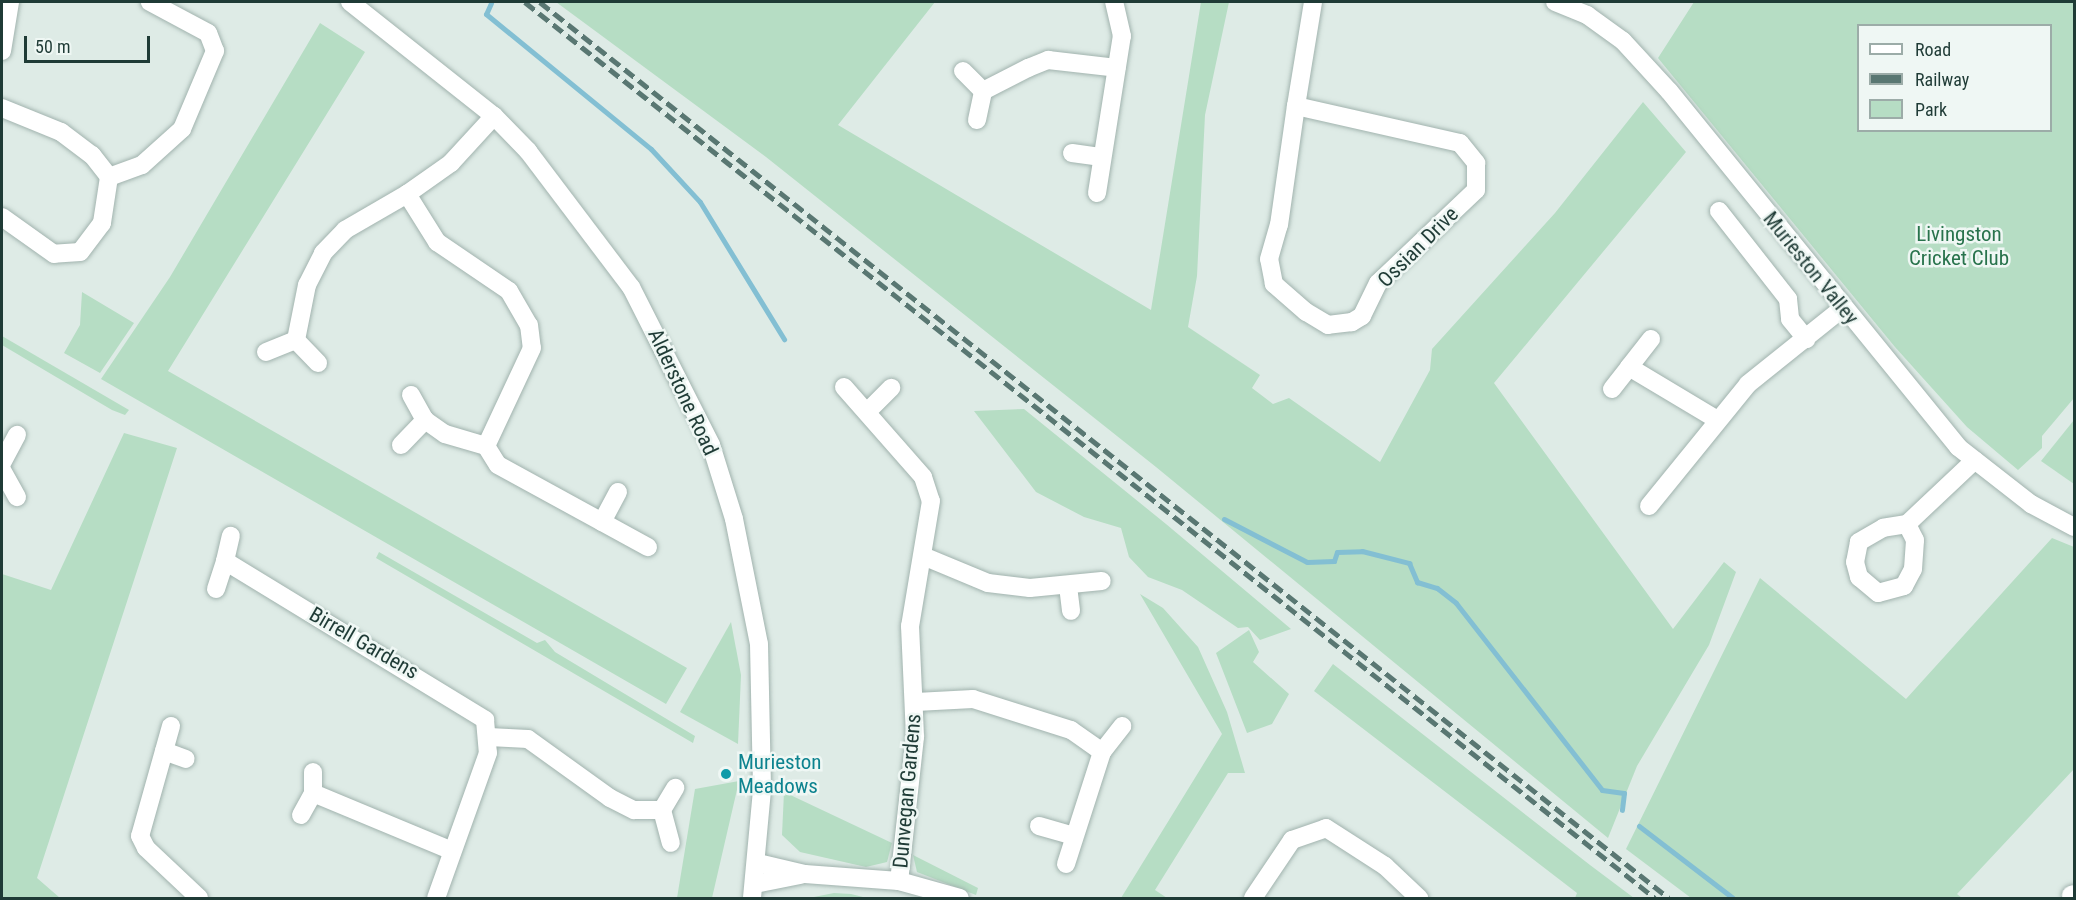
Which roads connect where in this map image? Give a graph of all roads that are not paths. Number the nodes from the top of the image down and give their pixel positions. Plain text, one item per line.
1 (10, 2) edge
2 (150, 2) edge
3 (350, 2) edge
4 (1114, 2) edge
5 (1313, 2) edge
6 (1555, 2) edge
7 (2, 51) edge
8 (1116, 68) junction
9 (963, 71) dead end
10 (983, 91) junction
11 (1296, 106) junction
12 (2, 108) edge
13 (494, 116) junction
14 (977, 120) dead end
15 (1072, 153) dead end
16 (1102, 157) junction
17 (109, 177) junction
18 (1097, 193) dead end
19 (407, 194) junction
20 (1719, 211) dead end
21 (2, 217) edge
22 (1843, 308) junction
23 (1651, 339) dead end
24 (1806, 339) junction
25 (296, 340) junction
26 (266, 352) dead end
27 (318, 363) dead end
28 (1629, 367) junction
29 (843, 387) dead end
30 (891, 388) dead end
31 (1612, 389) dead end
32 (411, 395) dead end
33 (868, 411) junction
34 (1716, 419) junction
35 (425, 420) junction
36 (17, 435) dead end
37 (401, 445) dead end
38 (486, 446) junction
39 (1975, 460) junction
40 (2, 463) edge
41 (2, 470) edge
42 (618, 492) dead end
43 (17, 497) dead end
44 (1649, 506) dead end
45 (602, 522) junction
46 (1907, 524) dead end
47 (2074, 527) edge
48 (231, 536) dead end
49 (648, 547) dead end
50 (923, 556) junction
51 (225, 561) junction
52 (1102, 581) dead end
53 (1068, 586) junction
54 (216, 589) dead end
55 (1071, 611) dead end
56 (916, 702) junction
57 (171, 726) dead end
58 (1122, 726) dead end
59 (489, 737) junction
60 (164, 752) junction
61 (1102, 752) junction
62 (186, 759) dead end
63 (314, 772) dead end
64 (675, 789) dead end
65 (313, 793) junction
66 (662, 810) junction
67 (300, 815) dead end
68 (1039, 826) dead end
69 (1074, 836) junction
70 (671, 843) dead end
71 (453, 851) junction
72 (758, 863) junction
73 (1066, 864) dead end
74 (805, 874) junction
75 (899, 881) junction
76 (754, 891) edge
77 (199, 898) edge
78 (436, 898) edge
79 (960, 898) edge
80 (1253, 898) edge
81 (1419, 898) edge

1 - 7 street
2 - 17 street
3 - 13 street, Alderstone Road
4 - 8 street
5 - 11 street, Ossian Drive
6 - 22 street, Murieston Valley
8 - 10 street
8 - 16 street
9 - 10 street
10 - 14 street
11 - 11 street, Ossian Drive
12 - 17 street
13 - 19 street
13 - 72 street, Alderstone Road
15 - 16 street
16 - 18 street
17 - 21 street
19 - 25 street
19 - 38 street
20 - 24 street
22 - 24 street
22 - 39 street, Murieston Valley
23 - 28 street
24 - 34 street
25 - 26 street
25 - 27 street
28 - 31 street
28 - 34 street
29 - 33 street, Dunvegan Gardens
30 - 33 street
32 - 35 street
33 - 50 street, Dunvegan Gardens
34 - 44 street
35 - 37 street
35 - 38 street
36 - 40 street
38 - 45 street
39 - 46 street
39 - 47 street, Murieston Valley
41 - 43 street
42 - 45 street
45 - 49 street
48 - 51 street
50 - 53 street
50 - 56 street, Dunvegan Gardens
51 - 54 street
51 - 59 street, Birrell Gardens
52 - 53 street
53 - 55 street
56 - 61 street, Dunvegan Gardens
56 - 75 street, Dunvegan Gardens
57 - 60 street
58 - 61 street
59 - 66 street
59 - 71 street
60 - 62 street
60 - 77 street
61 - 69 street
63 - 65 street
64 - 66 street
65 - 67 street
65 - 71 street
66 - 70 street
68 - 69 street
69 - 73 street
71 - 78 street
72 - 74 street
72 - 76 street, Alderstone Road
74 - 75 street
74 - 76 street
75 - 79 street
80 - 81 street

